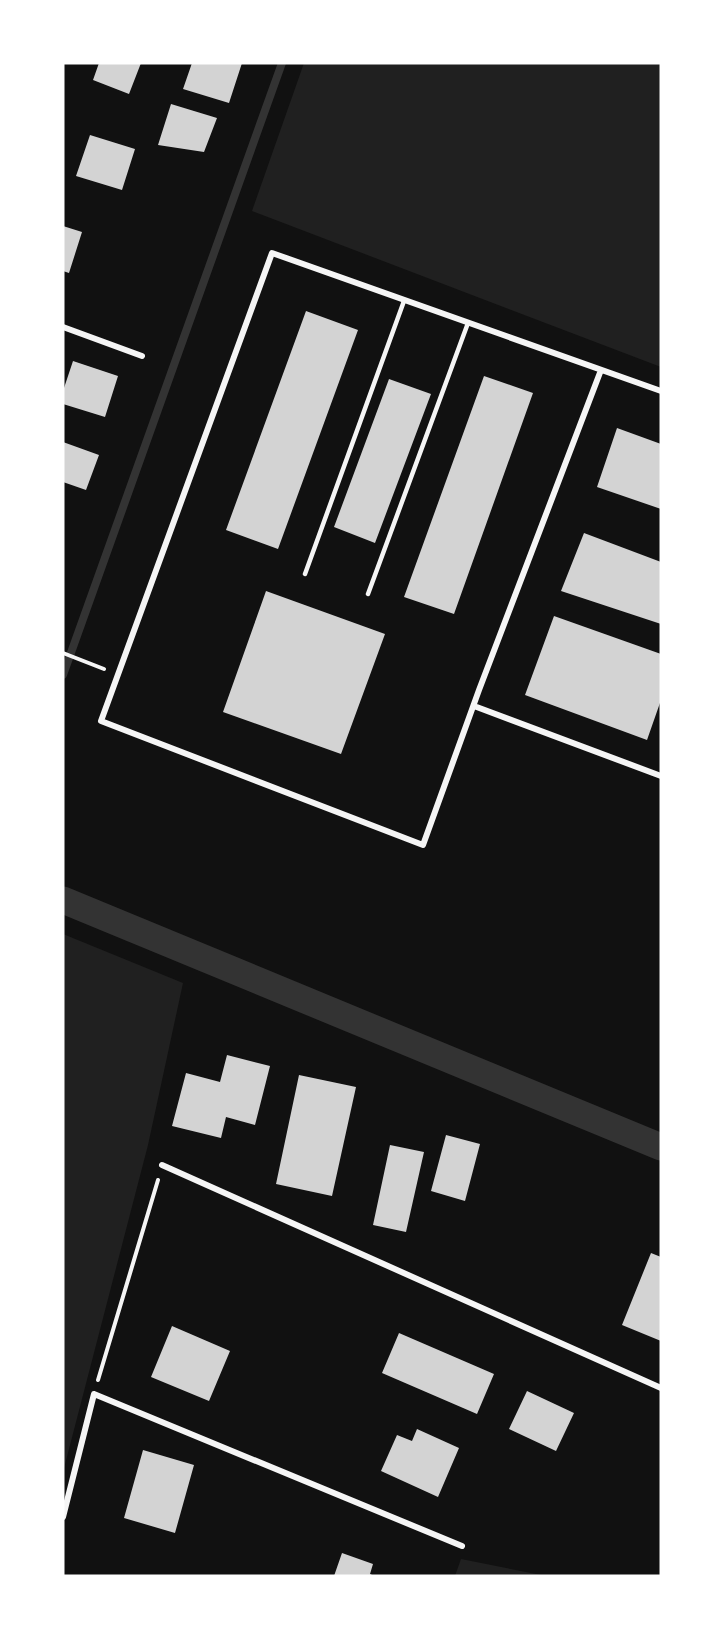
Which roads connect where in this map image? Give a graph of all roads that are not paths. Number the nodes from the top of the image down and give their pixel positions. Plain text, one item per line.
1 (404, 301) junction
2 (468, 323) junction
3 (63, 327) edge
4 (142, 356) dead end
5 (601, 370) junction
6 (661, 391) edge
7 (305, 574) dead end
8 (368, 594) dead end
9 (474, 706) junction
10 (661, 776) edge
11 (162, 1165) road end
12 (661, 1388) edge
13 (63, 1517) edge
14 (462, 1546) dead end

1 - 2 street
1 - 7 lane
1 - 9 street
2 - 5 street
2 - 8 lane
3 - 4 street
5 - 6 street
5 - 9 street
9 - 10 street
11 - 12 street
13 - 14 street

